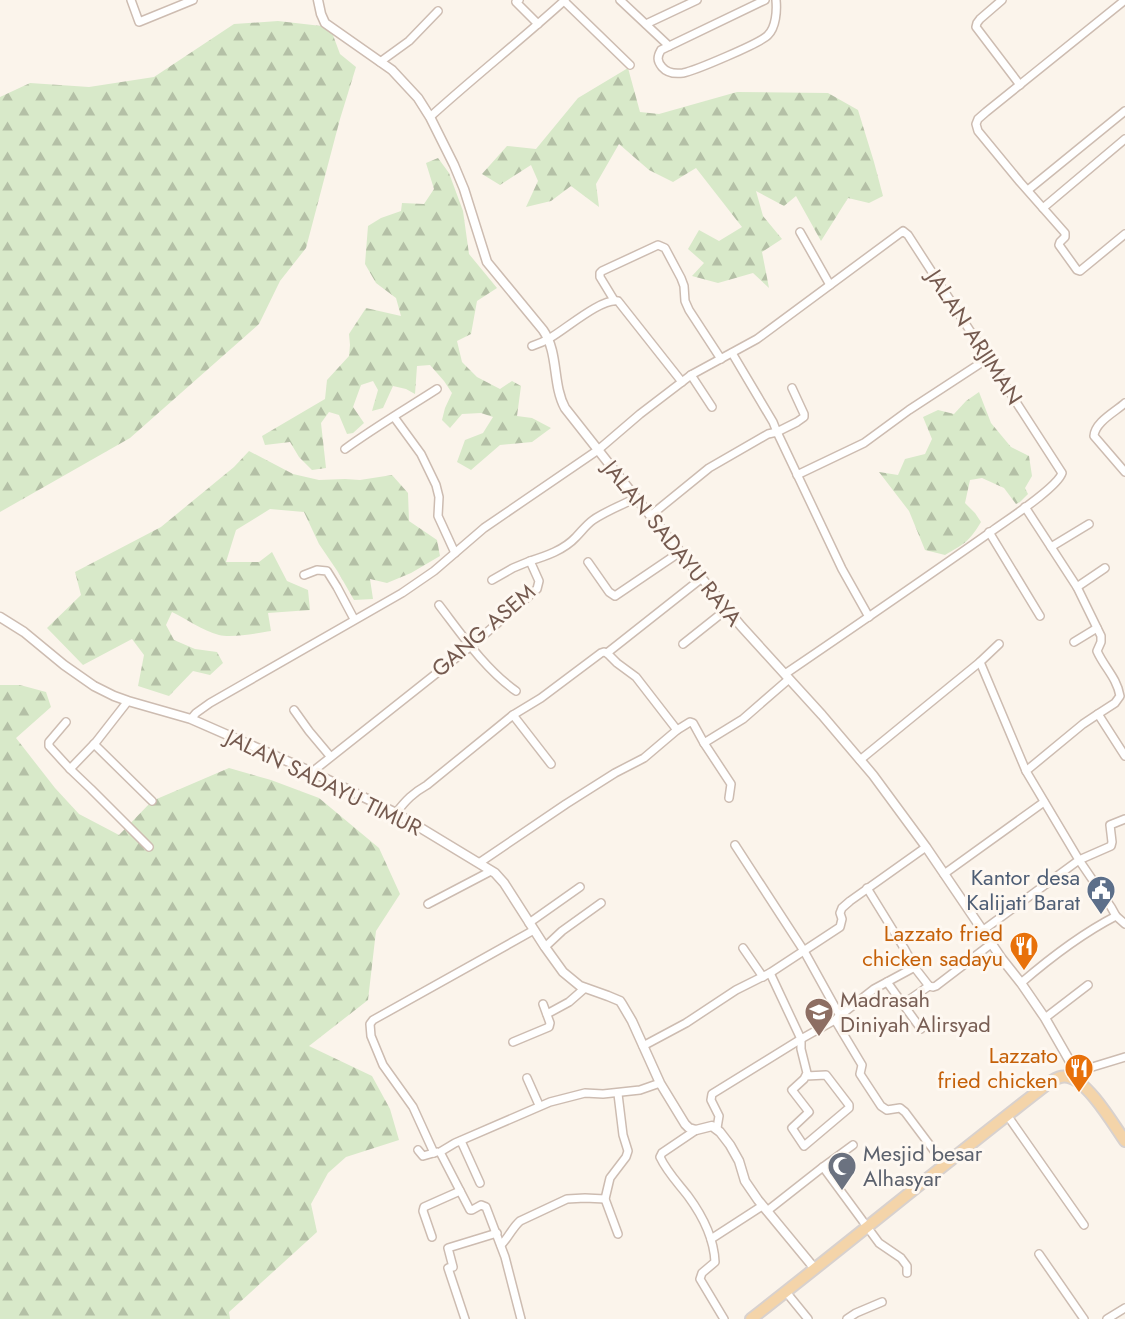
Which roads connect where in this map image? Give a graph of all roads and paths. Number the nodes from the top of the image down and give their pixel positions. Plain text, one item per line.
1 (130, 0) edge
2 (193, 0) edge
3 (318, 0) edge
4 (519, 0) edge
5 (620, 0) edge
6 (697, 0) edge
7 (765, 0) edge
8 (776, 0) edge
9 (1002, 0) edge
10 (1125, 0) edge
11 (564, 1) edge
12 (438, 11) dead end
13 (538, 24) junction
14 (646, 24) junction
15 (669, 46) junction
16 (380, 62) junction
17 (630, 65) dead end
18 (1020, 85) junction
19 (1125, 111) edge
20 (430, 117) junction
21 (1125, 139) edge
22 (1028, 190) junction
23 (1043, 208) junction
24 (800, 232) dead end
25 (1125, 234) edge
26 (830, 285) junction
27 (614, 300) junction
28 (549, 339) junction
29 (532, 346) dead end
30 (732, 353) junction
31 (721, 359) junction
32 (987, 359) junction
33 (691, 375) junction
34 (682, 382) junction
35 (792, 388) dead end
36 (437, 389) dead end
37 (1125, 403) edge
38 (712, 407) dead end
39 (394, 417) junction
40 (777, 432) junction
41 (345, 449) dead end
42 (598, 450) junction
43 (1125, 472) edge
44 (797, 475) junction
45 (636, 498) junction
46 (1026, 507) junction
47 (650, 516) junction
48 (1089, 524) dead end
49 (989, 532) junction
50 (1051, 547) junction
51 (680, 552) junction
52 (455, 553) junction
53 (530, 561) junction
54 (588, 562) dead end
55 (1106, 568) dead end
56 (304, 575) dead end
57 (702, 578) junction
58 (492, 580) dead end
59 (1077, 587) junction
60 (439, 605) dead end
61 (727, 609) junction
62 (1040, 616) dead end
63 (0, 617) edge
64 (869, 617) junction
65 (354, 619) junction
66 (1097, 628) junction
67 (1074, 642) dead end
68 (683, 644) dead end
69 (999, 644) dead end
70 (471, 646) junction
71 (607, 653) junction
72 (980, 662) junction
73 (787, 676) junction
74 (516, 691) dead end
75 (128, 701) junction
76 (294, 710) dead end
77 (1098, 714) junction
78 (513, 715) junction
79 (191, 719) junction
80 (66, 722) dead end
81 (677, 730) junction
82 (704, 743) junction
83 (94, 744) junction
84 (330, 756) junction
85 (1125, 756) edge
86 (860, 760) junction
87 (551, 764) dead end
88 (70, 769) junction
89 (1026, 771) junction
90 (312, 772) junction
91 (729, 798) dead end
92 (152, 801) dead end
93 (1044, 802) junction
94 (396, 813) junction
95 (1125, 819) edge
96 (735, 845) dead end
97 (149, 847) dead end
98 (926, 847) junction
99 (1079, 860) junction
100 (479, 863) junction
101 (491, 871) junction
102 (944, 874) junction
103 (580, 887) dead end
104 (867, 888) junction
105 (601, 903) dead end
106 (428, 904) dead end
107 (1116, 916) junction
108 (1125, 924) edge
109 (532, 926) junction
110 (982, 931) junction
111 (991, 944) junction
112 (545, 947) junction
113 (743, 948) dead end
114 (804, 951) junction
115 (915, 968) junction
116 (766, 975) junction
117 (887, 982) junction
118 (1021, 983) junction
119 (1088, 985) dead end
120 (929, 986) junction
121 (585, 988) junction
122 (543, 1004) dead end
123 (903, 1004) junction
124 (547, 1014) junction
125 (838, 1018) junction
126 (1045, 1018) junction
127 (921, 1029) dead end
128 (801, 1039) junction
129 (513, 1042) dead end
130 (643, 1046) junction
131 (1125, 1057) edge
132 (1077, 1072) junction
133 (806, 1076) junction
134 (1066, 1076) junction
135 (527, 1078) dead end
136 (660, 1083) junction
137 (618, 1094) junction
138 (539, 1105) junction
139 (1007, 1115) junction
140 (717, 1128) junction
141 (696, 1130) junction
142 (461, 1141) junction
143 (1125, 1141) edge
144 (853, 1145) dead end
145 (418, 1150) dead end
146 (437, 1152) junction
147 (944, 1164) junction
148 (824, 1167) junction
149 (480, 1183) dead end
150 (460, 1191) junction
151 (605, 1199) junction
152 (765, 1208) junction
153 (1084, 1226) dead end
154 (867, 1227) junction
155 (497, 1233) junction
156 (618, 1233) dead end
157 (432, 1237) dead end
158 (711, 1239) junction
159 (501, 1245) junction
160 (1039, 1254) dead end
161 (815, 1269) junction
162 (908, 1273) dead end
163 (786, 1292) junction
164 (882, 1302) dead end
165 (1125, 1308) edge
166 (465, 1319) edge
167 (521, 1319) edge
168 (724, 1319) edge
169 (751, 1319) edge
170 (808, 1319) edge
171 (847, 1319) edge
172 (1084, 1319) edge
173 (1107, 1319) edge

1 - 2 street
3 - 16 street, JALAN SADAYU RAYA
4 - 13 street
5 - 14 street
6 - 14 street
7 - 15 street
8 - 15 street
9 - 18 street
10 - 18 street
11 - 13 street
11 - 17 street
12 - 16 street
13 - 20 street
14 - 15 street
16 - 20 street, JALAN SADAYU RAYA
18 - 22 street
19 - 22 street
20 - 28 street, JALAN SADAYU RAYA
21 - 23 street
22 - 23 street
23 - 25 street
24 - 26 street
26 - 30 street, JALAN ARJIMAN
26 - 32 street, JALAN ARJIMAN
27 - 28 street
27 - 31 street
27 - 34 street
28 - 29 street
28 - 42 street, JALAN SADAYU RAYA
30 - 31 street, JALAN ARJIMAN
30 - 40 street
31 - 33 street, JALAN ARJIMAN
32 - 44 street
32 - 46 street, JALAN ARJIMAN
33 - 34 street, JALAN ARJIMAN
33 - 38 street
34 - 42 street, JALAN ARJIMAN
35 - 40 street
36 - 39 street
37 - 43 street
39 - 41 street
39 - 52 street
40 - 44 street
40 - 47 street
42 - 45 street, JALAN SADAYU RAYA
42 - 52 street, JALAN ARJIMAN
44 - 64 street
45 - 47 street, JALAN SADAYU RAYA
45 - 53 street, GANG ASEM
46 - 49 street, JALAN ARJIMAN
46 - 50 street
47 - 51 street, JALAN SADAYU RAYA
48 - 50 street
49 - 62 street
49 - 64 street, JALAN ARJIMAN
50 - 59 street
51 - 54 street
51 - 57 street, JALAN SADAYU RAYA
52 - 65 street, JALAN ARJIMAN
53 - 58 street
53 - 70 street, GANG ASEM
55 - 59 street
56 - 65 street
57 - 61 street, JALAN SADAYU RAYA
57 - 71 street
59 - 66 street
60 - 70 street
61 - 68 street
61 - 73 street, JALAN SADAYU RAYA
63 - 75 street, JALAN SADAYU TIMUR
64 - 73 street, JALAN ARJIMAN
65 - 79 street, JALAN ARJIMAN
66 - 67 street
66 - 77 street
69 - 72 street
70 - 74 street
70 - 84 street, GANG ASEM
71 - 78 street
71 - 81 street
72 - 86 street
72 - 89 street
73 - 82 street, JALAN ARJIMAN
73 - 86 street, JALAN SADAYU RAYA
75 - 79 street, JALAN SADAYU TIMUR
75 - 83 street
76 - 84 street
77 - 85 street
77 - 89 street
78 - 87 street
78 - 94 street
79 - 90 street, JALAN SADAYU TIMUR
80 - 88 street
81 - 82 street
81 - 100 street
82 - 91 street
83 - 88 street
83 - 92 street
84 - 90 street, GANG ASEM
86 - 98 street, JALAN SADAYU RAYA
88 - 97 street
89 - 93 street
90 - 94 street, JALAN SADAYU TIMUR
93 - 99 street
93 - 102 street
94 - 100 street, JALAN SADAYU TIMUR
95 - 99 street
96 - 114 street
98 - 102 street, JALAN SADAYU RAYA
98 - 104 street
99 - 107 street
99 - 110 street
100 - 101 street, JALAN SADAYU TIMUR
101 - 106 street
101 - 109 street, JALAN SADAYU TIMUR
102 - 110 street, JALAN SADAYU RAYA
103 - 109 street
104 - 114 street
104 - 115 street
105 - 112 street
107 - 108 street
107 - 118 street
109 - 112 street, JALAN SADAYU TIMUR
109 - 146 street
110 - 111 street, JALAN SADAYU RAYA
111 - 118 street, JALAN SADAYU RAYA
111 - 120 street
112 - 121 street, JALAN SADAYU TIMUR
113 - 116 street
114 - 116 street
114 - 125 street
115 - 117 street
115 - 120 street
116 - 128 street
116 - 130 street
117 - 123 street
117 - 125 street
118 - 126 street, JALAN SADAYU RAYA
119 - 126 street
120 - 123 street
121 - 124 street
121 - 130 street, JALAN SADAYU TIMUR
122 - 124 street
123 - 127 street
124 - 129 street
125 - 128 street
125 - 147 street
126 - 132 street, JALAN SADAYU RAYA
128 - 133 street
128 - 140 street
130 - 136 street, JALAN SADAYU TIMUR
131 - 132 street
132 - 134 street
133 - 133 street
134 - 139 main road
134 - 143 main road
135 - 138 street
136 - 137 street
136 - 141 street, JALAN SADAYU TIMUR
137 - 138 street
137 - 151 street
138 - 142 street
139 - 147 main road
139 - 153 street
140 - 141 street
140 - 152 street
141 - 158 street
142 - 146 street
142 - 149 street
144 - 148 street
145 - 146 street
146 - 150 street
147 - 154 main road
148 - 152 street
148 - 154 street
150 - 155 street
150 - 157 street
151 - 156 street
151 - 159 street
152 - 158 street
152 - 161 street
154 - 161 main road
154 - 162 street
155 - 159 street
155 - 166 street
158 - 168 street
159 - 167 street
160 - 172 street
161 - 163 main road
163 - 169 main road
163 - 170 street
164 - 171 street
165 - 173 street

